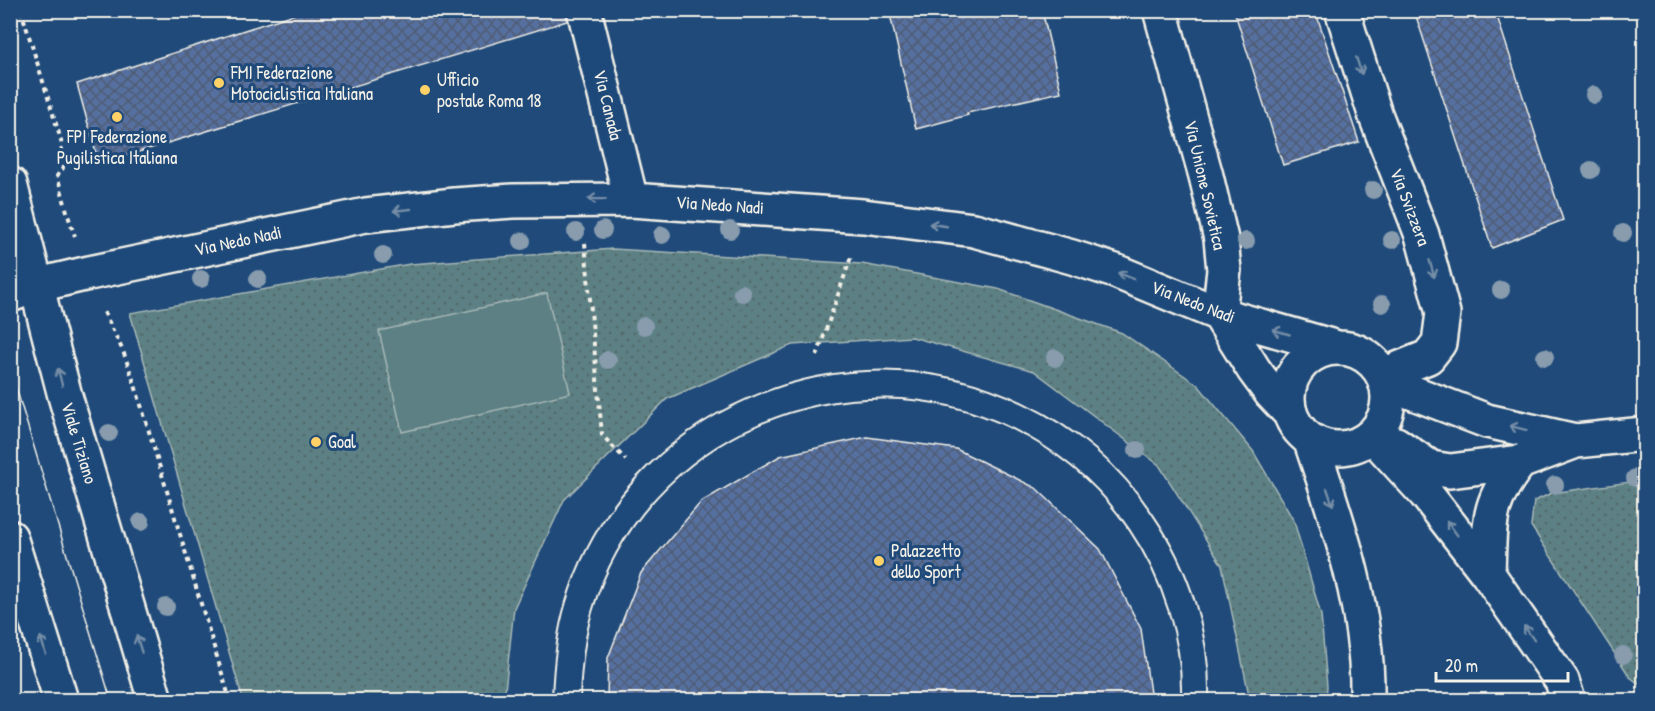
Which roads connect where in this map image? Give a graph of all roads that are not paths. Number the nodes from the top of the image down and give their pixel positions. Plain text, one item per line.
1 (584, 10) edge
2 (1160, 10) edge
3 (1342, 10) edge
4 (10, 184) edge
5 (631, 200) junction
6 (20, 285) edge
7 (1218, 314) junction
8 (1338, 348) junction
9 (1384, 379) junction
10 (1288, 411) junction
11 (1375, 432) junction
12 (1644, 434) edge
13 (1576, 441) junction
14 (1311, 442) junction
15 (1520, 462) junction
16 (10, 537) edge
17 (1488, 574) junction
18 (1571, 694) edge
19 (61, 700) edge
20 (155, 700) edge
21 (566, 700) edge
22 (1195, 700) edge
23 (1367, 700) edge

1 - 5 street, Via Canada
2 - 7 street, Via Unione Sovietica
3 -> 9 street, Via Svizzera
4 - 6 street, Viale Tiziano
5 -> 6 street, Via Nedo Nadi
7 -> 5 street, Via Nedo Nadi
20 -> 6 street, Viale Tiziano
8 -> 7 street, Via Nedo Nadi
7 - 10 street
8 - 9 street, Via Nedo Nadi
8 - 10 street
9 - 11 street
13 -> 9 street
10 - 14 street
11 - 14 street
11 - 15 street
17 -> 11 street
12 - 13 street
13 - 15 street
14 -> 23 street
15 - 17 street
19 -> 16 street
18 -> 17 street
21 - 22 lane

